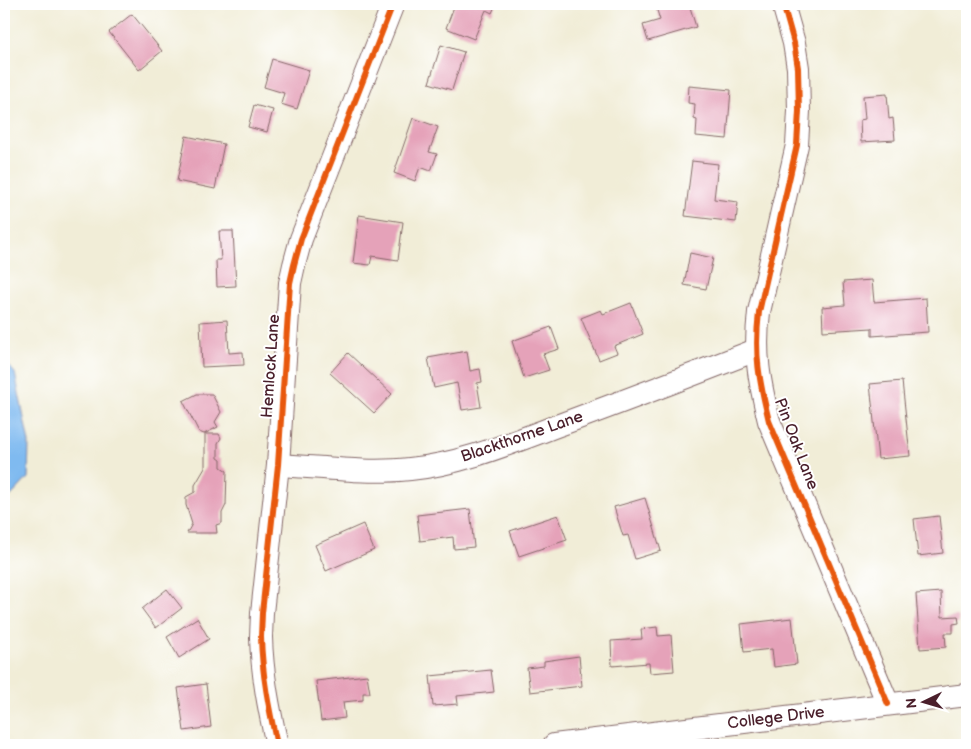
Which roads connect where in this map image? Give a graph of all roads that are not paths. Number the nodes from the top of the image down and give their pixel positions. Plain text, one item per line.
1 (393, 4) edge
2 (784, 4) edge
3 (756, 350) junction
4 (278, 465) junction
5 (967, 695) edge
6 (888, 704) junction
7 (277, 745) edge
8 (554, 745) edge

1 - 4 street, Hemlock Lane
2 - 3 street, Pin Oak Lane
3 - 4 street, Blackthorne Lane
3 - 6 street, Pin Oak Lane
4 - 7 street, Hemlock Lane
5 - 6 street, College Drive
6 - 8 street, College Drive

